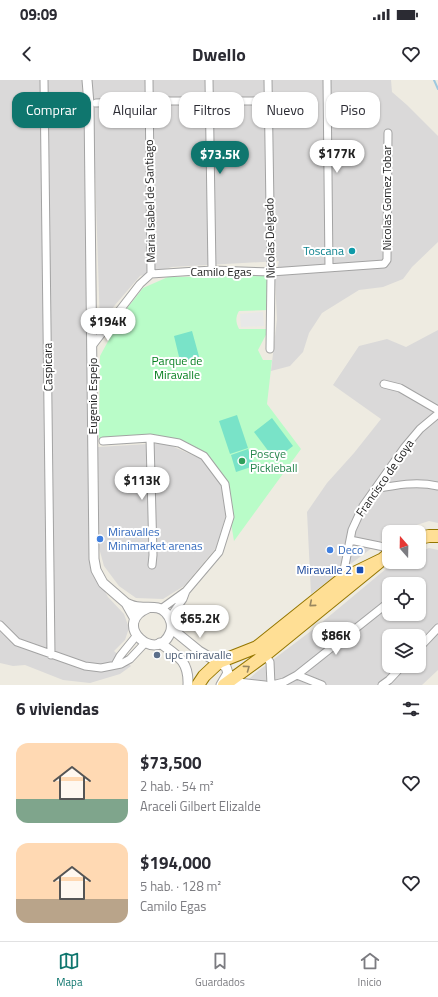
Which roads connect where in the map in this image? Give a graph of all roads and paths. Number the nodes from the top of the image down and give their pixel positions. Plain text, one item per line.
1 (44, 80) edge
2 (87, 80) edge
3 (149, 80) edge
4 (209, 80) edge
5 (268, 80) edge
6 (327, 80) edge
7 (149, 92) edge
8 (209, 92) edge
9 (268, 92) edge
10 (96, 103) dead end
11 (99, 103) edge
12 (149, 128) edge
13 (209, 128) edge
14 (268, 128) edge
15 (388, 132) dead end
16 (384, 264) joint
17 (328, 268) junction
18 (212, 270) junction
19 (271, 272) junction
20 (151, 274) junction
21 (92, 346) junction
22 (270, 349) dead end
23 (384, 384) dead end
24 (438, 410) edge
25 (438, 414) edge
26 (150, 438) junction
27 (103, 441) dead end
28 (438, 486) edge
29 (375, 489) junction
30 (438, 536) edge
31 (426, 537) edge
32 (350, 540) junction
33 (382, 547) edge
34 (382, 559) edge
35 (382, 559) edge
36 (152, 566) dead end
37 (342, 579) junction
38 (186, 591) junction
39 (336, 597) junction
40 (126, 603) junction
41 (382, 607) edge
42 (148, 608) junction
43 (160, 609) junction
44 (170, 617) junction
45 (135, 619) junction
46 (0, 625) edge
47 (438, 628) edge
48 (172, 630) junction
49 (136, 635) junction
50 (426, 641) edge
51 (144, 643) junction
52 (160, 643) junction
53 (261, 651) junction
54 (51, 655) junction
55 (219, 662) junction
56 (115, 666) junction
57 (396, 673) edge
58 (296, 675) junction
59 (225, 684) edge
60 (188, 685) edge
61 (198, 685) edge
62 (265, 685) edge
63 (271, 685) edge
64 (322, 685) edge
65 (382, 685) edge

1 - 54 street, Caspicara
2 - 21 street, Eugenio Espejo
3 - 7 street, Maria Isabel de Santiago
4 - 8 street
5 - 9 street, Nicolas Delgado
6 - 17 street
10 - 11 street
12 - 20 street, Maria Isabel de Santiago
13 - 18 street
14 - 19 street, Nicolas Delgado
15 - 16 street, Nicolas Gomez Tobar
16 - 17 street, Camilo Egas
17 - 19 street, Camilo Egas
18 - 19 street, Camilo Egas
18 - 20 street, Camilo Egas
19 - 22 street, Nicolas Delgado
20 - 21 street
21 - 40 street, Eugenio Espejo
23 - 24 street
25 - 29 street, Francisco de Goya
26 - 27 street
26 - 36 street
26 - 38 street
28 - 29 street
29 - 32 street, Francisco de Goya
30 - 31 main road
32 - 33 street
32 - 37 street, Francisco de Goya
34 - 37 main road
35 - 39 main road
37 - 39 street, Francisco de Goya
37 -> 53 main road
38 - 43 street
38 - 44 street
39 - 53 main road
40 - 42 street, Eugenio Espejo
40 - 45 street, Eugenio Espejo
41 - 58 street
42 - 43 street
42 - 45 street
43 - 44 street
44 - 48 street
45 - 49 street
46 - 54 street
47 - 50 street
48 - 52 street
48 - 55 street
49 - 51 street
49 - 56 street
51 - 52 street
51 - 56 street
52 - 60 street
53 - 55 main road
59 -> 53 main road
53 - 63 street
54 - 56 street
55 - 59 street
55 - 61 main road
57 - 65 street
58 - 63 street
58 - 64 street
59 - 62 street

